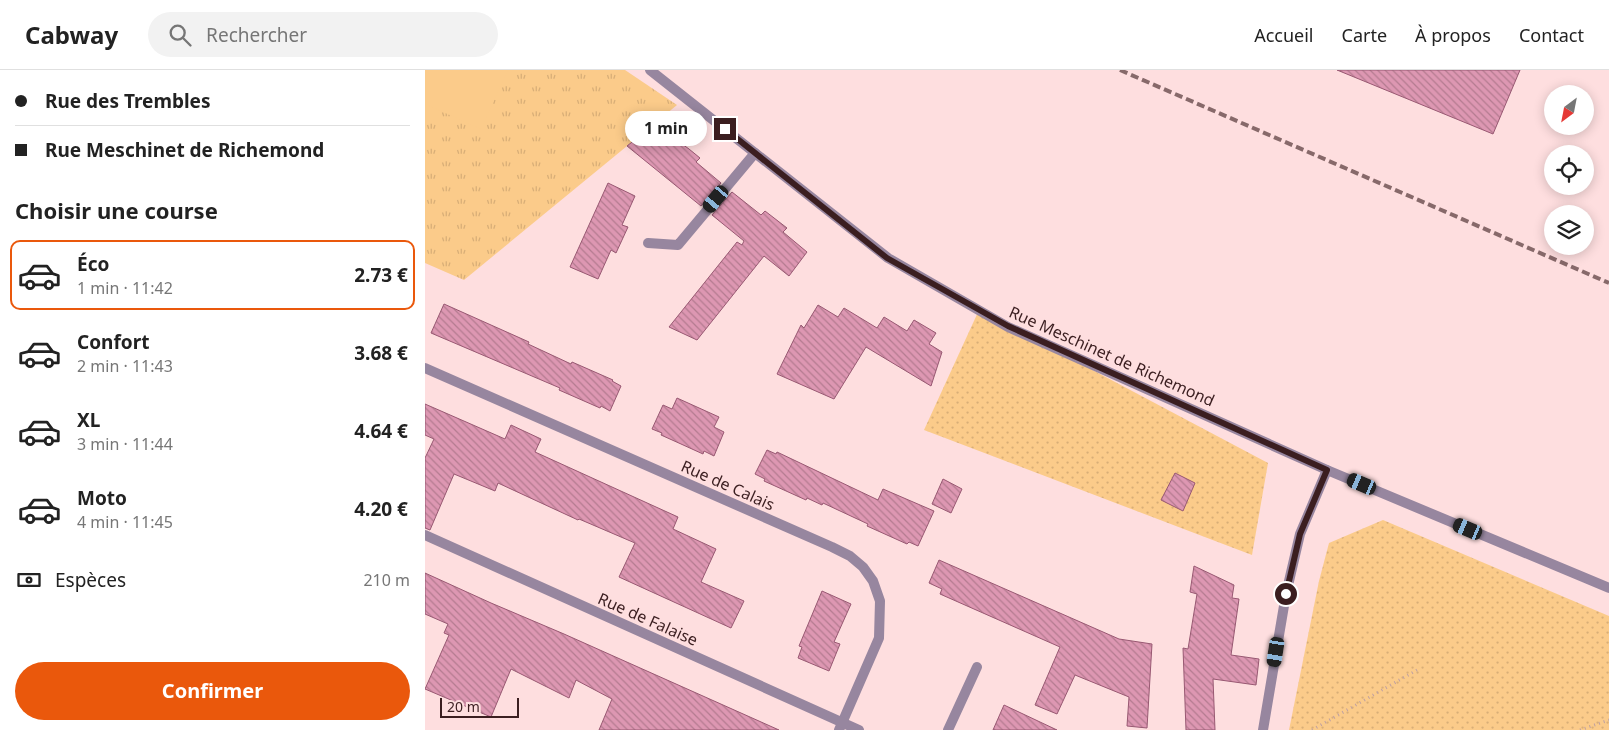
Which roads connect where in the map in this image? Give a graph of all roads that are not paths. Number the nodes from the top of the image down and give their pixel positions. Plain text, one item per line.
1 (650, 70) edge
2 (755, 153) junction
3 (648, 243) dead end
4 (425, 368) edge
5 (1327, 470) junction
6 (425, 535) edge
7 (1609, 588) edge
8 (977, 667) dead end
9 (841, 726) edge
10 (859, 730) edge
11 (948, 730) edge
12 (1263, 730) edge

1 - 2 street, Rue Meschinet de Richemond
2 - 3 street
2 - 5 street, Rue Meschinet de Richemond
4 - 9 street, Rue de Calais
5 - 7 street, Rue Meschinet de Richemond
5 - 12 street
6 - 9 street, Rue de Falaise
8 - 11 street
9 - 10 street, Rue de Falaise

